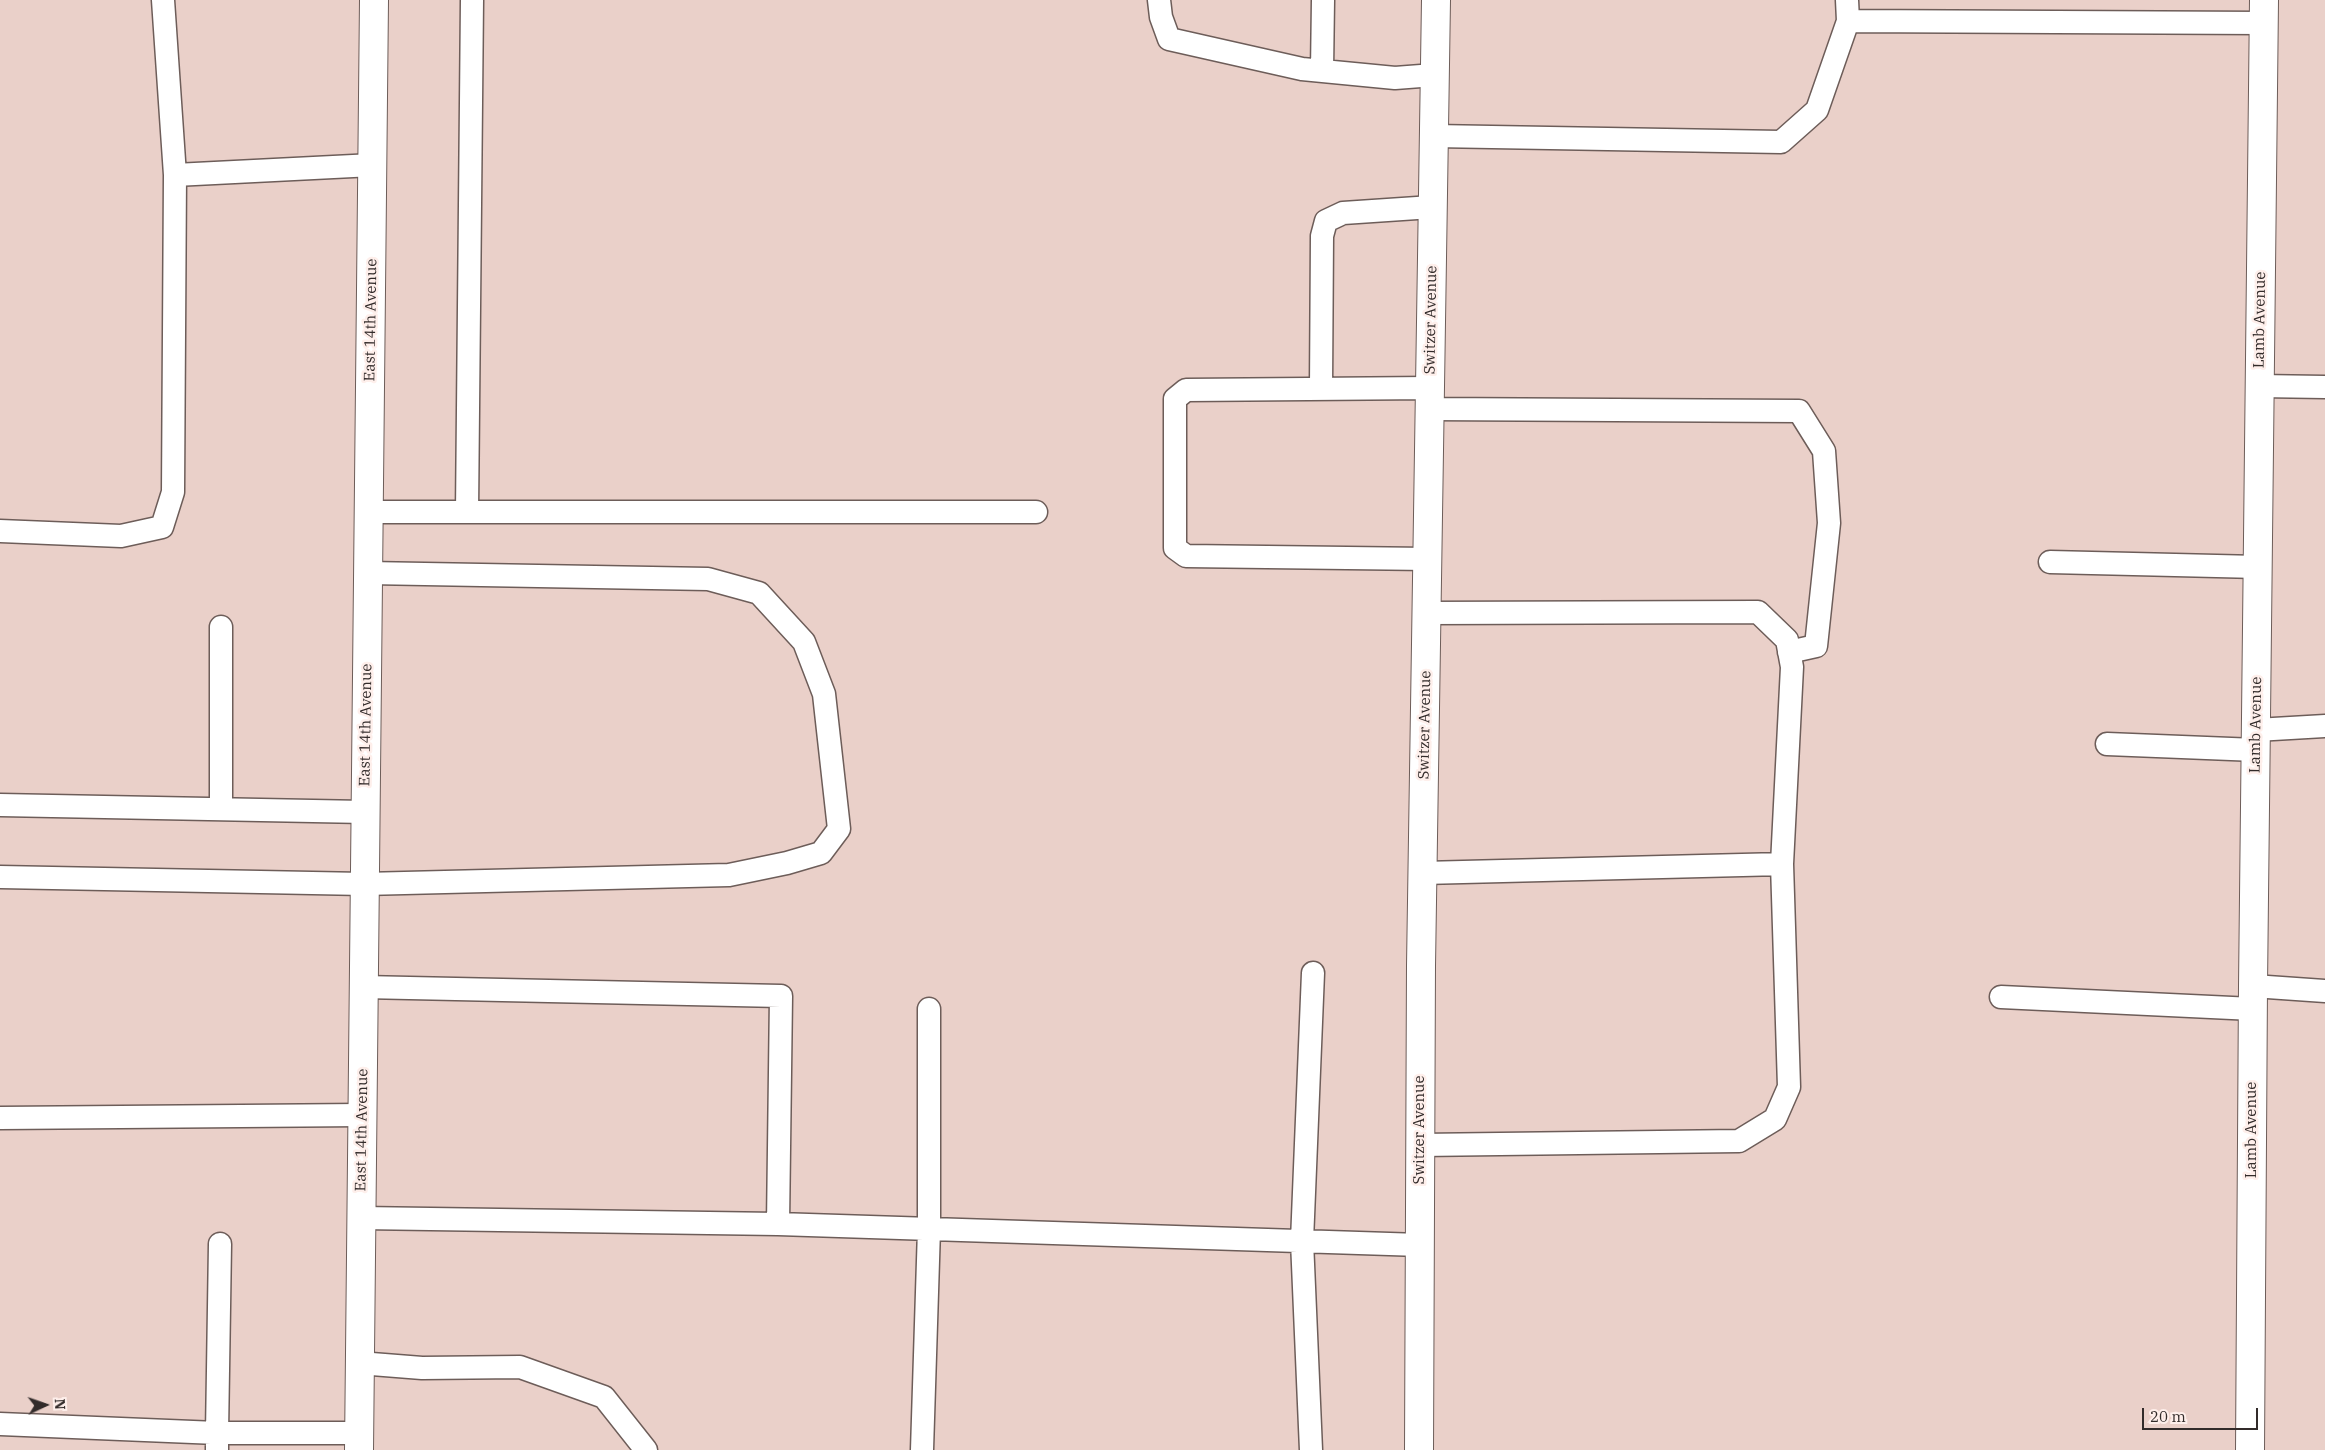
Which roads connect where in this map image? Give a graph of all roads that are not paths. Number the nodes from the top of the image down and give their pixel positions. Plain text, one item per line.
1 (163, 0) edge
2 (374, 0) edge
3 (472, 0) edge
4 (1159, 0) edge
5 (1323, 0) edge
6 (1436, 0) edge
7 (1847, 10) edge
8 (2264, 12) edge
9 (1322, 71) junction
10 (1434, 75) junction
11 (1434, 136) junction
12 (373, 165) junction
13 (175, 175) junction
14 (1432, 207) junction
15 (2259, 386) junction
16 (2325, 386) edge
17 (1321, 387) junction
18 (1430, 398) junction
19 (369, 512) junction
20 (467, 512) junction
21 (1036, 512) dead end
22 (0, 531) edge
23 (1428, 559) junction
24 (2050, 562) dead end
25 (2258, 567) junction
26 (368, 573) junction
27 (1427, 613) junction
28 (221, 627) dead end
29 (1789, 652) junction
30 (2325, 726) edge
31 (2256, 740) junction
32 (2107, 744) dead end
33 (0, 805) edge
34 (221, 809) junction
35 (365, 812) junction
36 (1782, 864) junction
37 (1423, 873) junction
38 (0, 877) edge
39 (364, 884) junction
40 (1313, 973) dead end
41 (363, 987) junction
42 (2325, 991) edge
43 (2001, 997) dead end
44 (2253, 997) junction
45 (929, 1010) dead end
46 (362, 1115) junction
47 (0, 1118) edge
48 (1420, 1145) junction
49 (361, 1218) junction
50 (778, 1224) junction
51 (929, 1229) junction
52 (1302, 1241) junction
53 (220, 1244) dead end
54 (1420, 1245) junction
55 (359, 1363) junction
56 (0, 1424) edge
57 (217, 1442) edge
58 (359, 1442) edge
59 (646, 1450) edge
60 (922, 1450) edge
61 (1312, 1450) edge
62 (1419, 1450) edge
63 (2250, 1450) edge

1 - 13 lane
2 - 12 street, East 14th Avenue
3 - 20 lane
4 - 9 lane
5 - 9 lane
6 - 10 street, Switzer Avenue
7 - 8 lane
7 - 11 lane
8 - 15 street, Lamb Avenue
9 - 10 lane
10 - 11 street, Switzer Avenue
11 - 14 street, Switzer Avenue
12 - 13 lane
12 - 19 street, East 14th Avenue
13 - 22 lane
14 - 17 lane
14 - 18 street, Switzer Avenue
15 - 16 lane
15 - 25 street, Lamb Avenue
17 - 18 lane
17 - 23 lane
18 - 23 street, Switzer Avenue
18 - 29 lane
19 - 20 lane
19 - 26 street, East 14th Avenue
20 - 21 lane
23 - 27 street, Switzer Avenue
24 - 25 lane
25 - 31 street, Lamb Avenue
26 - 35 street, East 14th Avenue
26 - 39 lane
27 - 29 lane
27 - 37 street, Switzer Avenue
28 - 34 lane
29 - 36 lane
30 - 31 lane
31 - 32 lane
31 - 44 street, Lamb Avenue
33 - 34 lane
34 - 35 lane
35 - 39 street, East 14th Avenue
36 - 37 lane
36 - 48 lane
37 - 48 street, Switzer Avenue
38 - 39 lane
39 - 41 street, East 14th Avenue
40 - 52 lane
41 - 46 street, East 14th Avenue
41 - 50 lane
42 - 44 lane
43 - 44 lane
44 - 63 street, Lamb Avenue
45 - 51 lane
46 - 47 lane
46 - 49 street, East 14th Avenue
48 - 54 street, Switzer Avenue
49 - 50 lane
49 - 55 street, East 14th Avenue
50 - 51 lane
51 - 52 lane
51 - 60 lane
52 - 54 lane
52 - 61 lane
53 - 57 lane
54 - 62 street, Switzer Avenue
55 - 58 street, East 14th Avenue
55 - 59 lane
56 - 57 lane
57 - 58 lane

